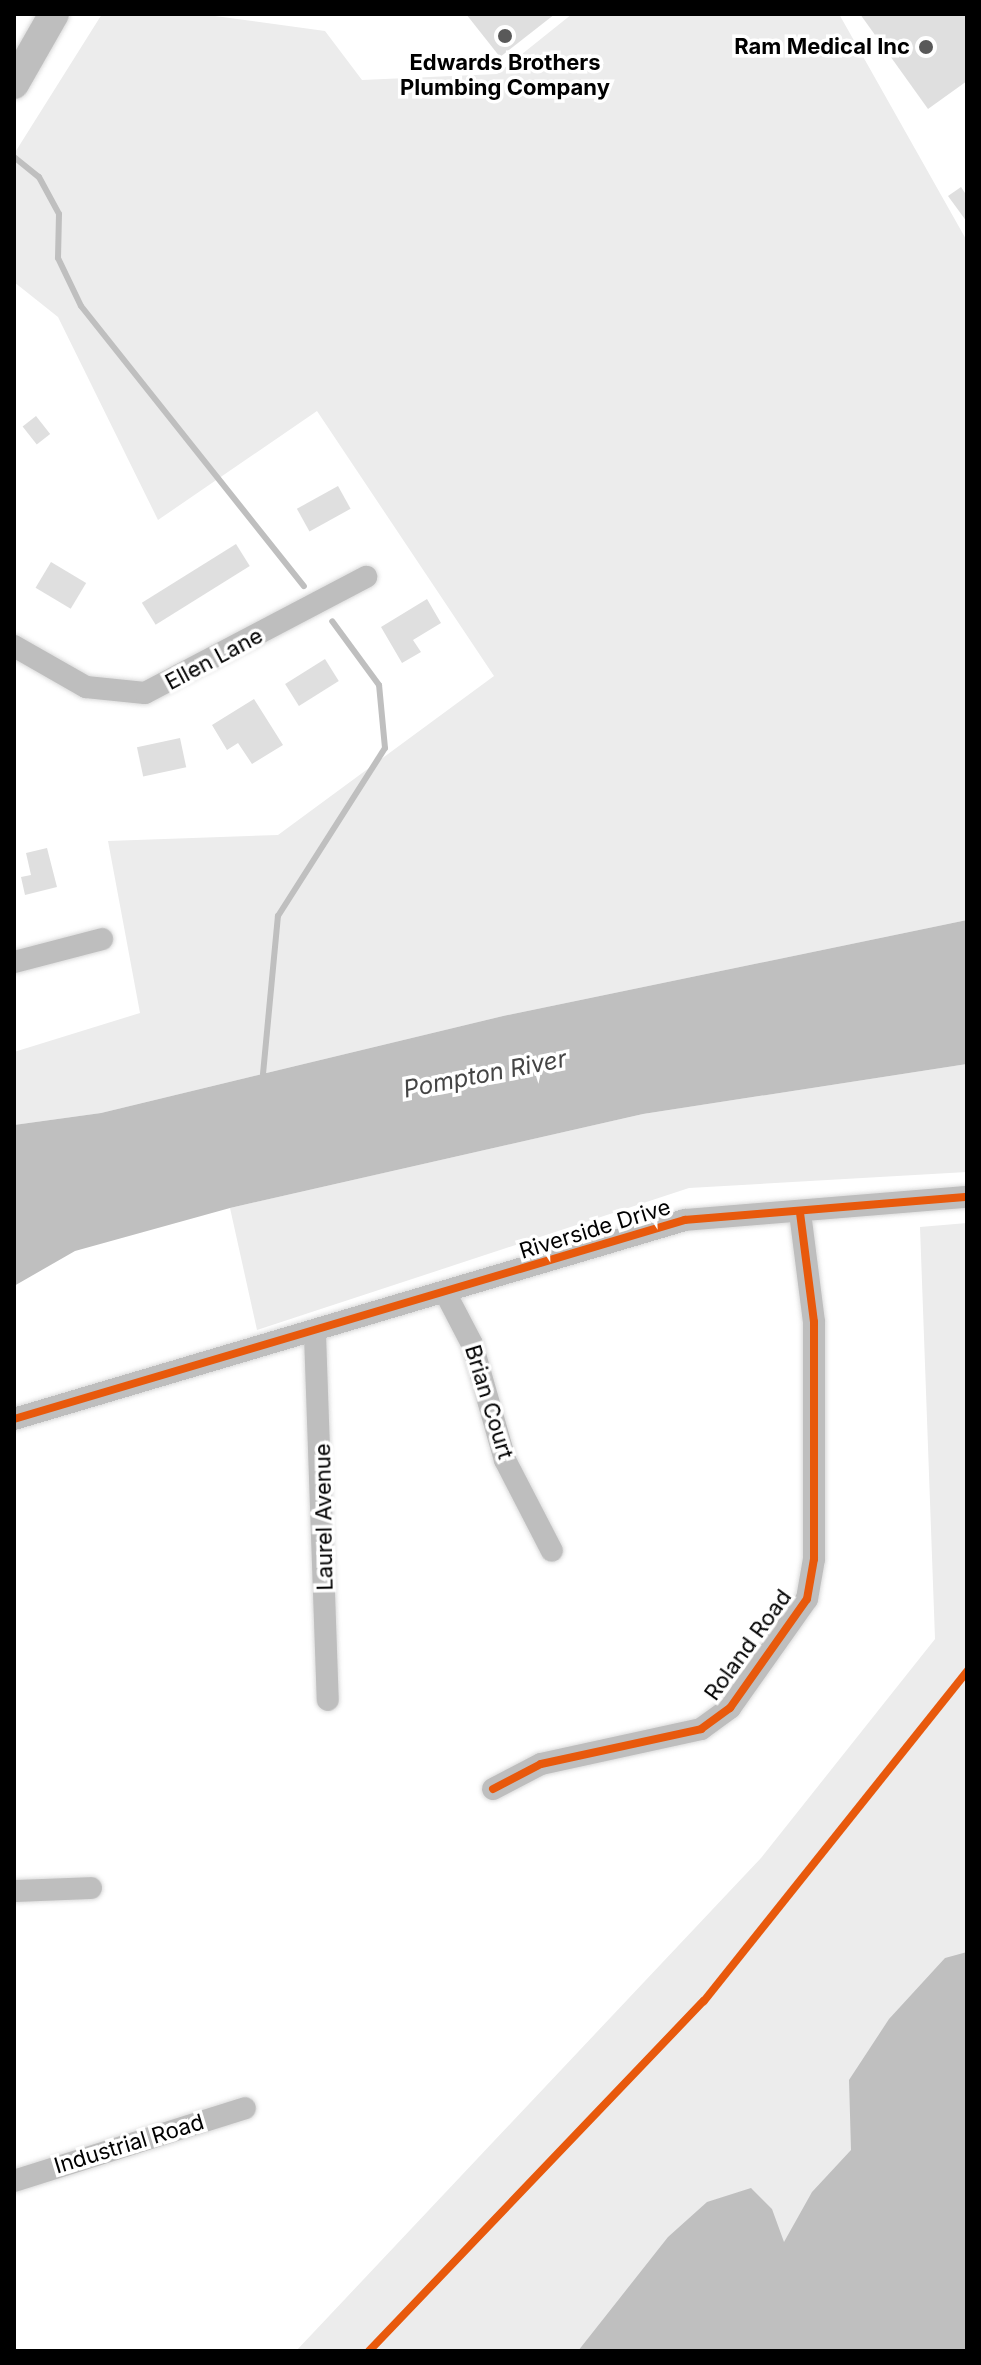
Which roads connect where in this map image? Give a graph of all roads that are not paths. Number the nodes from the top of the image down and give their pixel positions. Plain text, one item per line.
1 (54, 14) edge
2 (14, 84) edge
3 (366, 577) dead end
4 (14, 646) edge
5 (102, 939) dead end
6 (14, 962) edge
7 (967, 1197) edge
8 (800, 1213) junction
9 (447, 1296) junction
10 (315, 1335) junction
11 (14, 1419) edge
12 (552, 1551) dead end
13 (328, 1700) dead end
14 (493, 1789) dead end
15 (91, 1888) dead end
16 (14, 1891) edge
17 (245, 2108) dead end
18 (14, 2181) edge

1 - 2 main road
3 - 4 street, Ellen Lane
5 - 6 street
7 - 8 street, Riverside Drive
8 - 9 street, Riverside Drive
8 - 14 street, Roland Road
9 - 10 street, Riverside Drive
9 - 12 street, Brian Court
10 - 11 street, Riverside Drive
10 - 13 street, Laurel Avenue
15 - 16 street
17 - 18 street, Industrial Road

